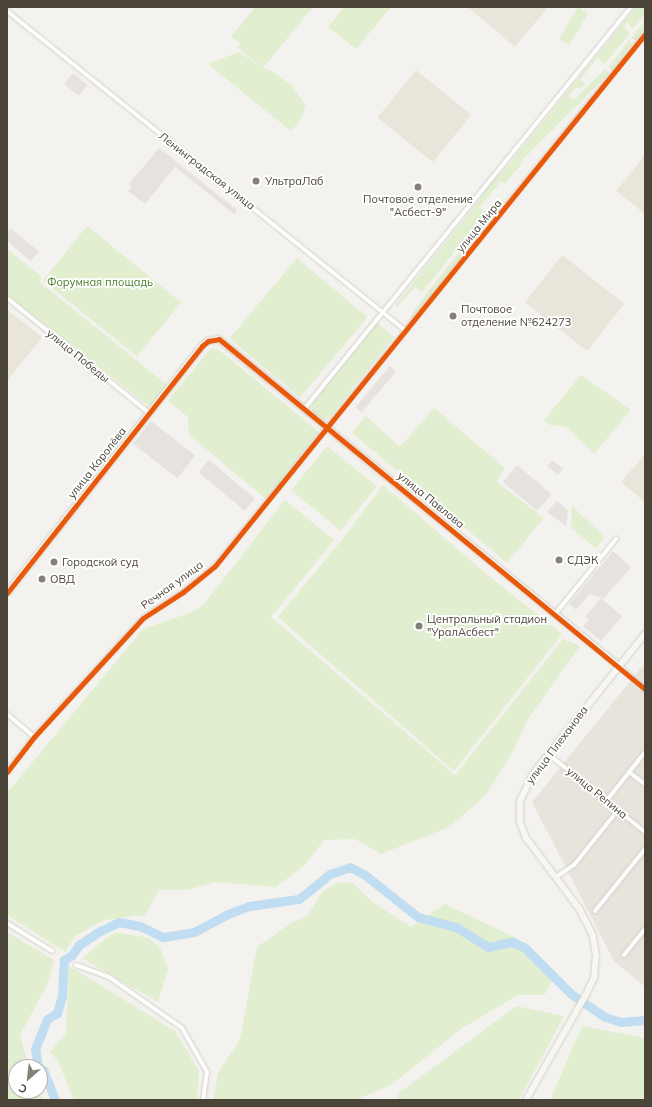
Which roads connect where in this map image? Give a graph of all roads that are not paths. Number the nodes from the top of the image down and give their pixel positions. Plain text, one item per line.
1 (630, 7) edge
2 (7, 11) edge
3 (645, 34) edge
4 (7, 298) edge
5 (383, 312) junction
6 (406, 331) junction
7 (202, 346) joint
8 (305, 408) junction
9 (149, 412) junction
10 (327, 428) junction
11 (616, 539) dead end
12 (7, 593) edge
13 (555, 614) junction
14 (645, 634) edge
15 (619, 666) junction
16 (645, 689) edge
17 (7, 714) edge
18 (34, 737) junction
19 (645, 752) edge
20 (548, 754) junction
21 (7, 772) edge
22 (629, 772) junction
23 (645, 784) edge
24 (607, 800) junction
25 (618, 810) junction
26 (645, 832) edge
27 (645, 849) edge
28 (556, 877) junction
29 (595, 911) dead end
30 (7, 923) edge
31 (645, 929) edge
32 (52, 951) dead end
33 (624, 955) dead end
34 (76, 965) dead end
35 (203, 1100) edge
36 (526, 1100) edge

1 - 5 street, улица Мира
2 - 5 street, Ленинградская улица
3 - 6 street, улица Мира
4 - 9 street, улица Победы
5 - 6 street, Ленинградская улица
5 - 8 street, улица Мира
6 - 10 street, улица Мира
7 - 8 street, улица Павлова
7 - 9 street, улица Королёва
8 - 10 street, улица Павлова
9 - 12 street, улица Королёва
10 - 13 street, улица Павлова
10 - 18 street, Речная улица
11 - 13 street
13 - 15 street, улица Павлова
14 - 15 street, улица Плеханова
15 - 16 street, улица Павлова
15 - 20 street, улица Плеханова
17 - 18 street
18 - 21 street, Речная улица
19 - 22 street
20 - 24 street, улица Репина
20 - 28 street, улица Плеханова
22 - 23 street
22 - 24 street
24 - 25 street, улица Репина
25 - 26 street, улица Репина
25 - 28 street
27 - 29 street
28 - 36 street, улица Плеханова
30 - 32 street
31 - 33 street
34 - 35 street

